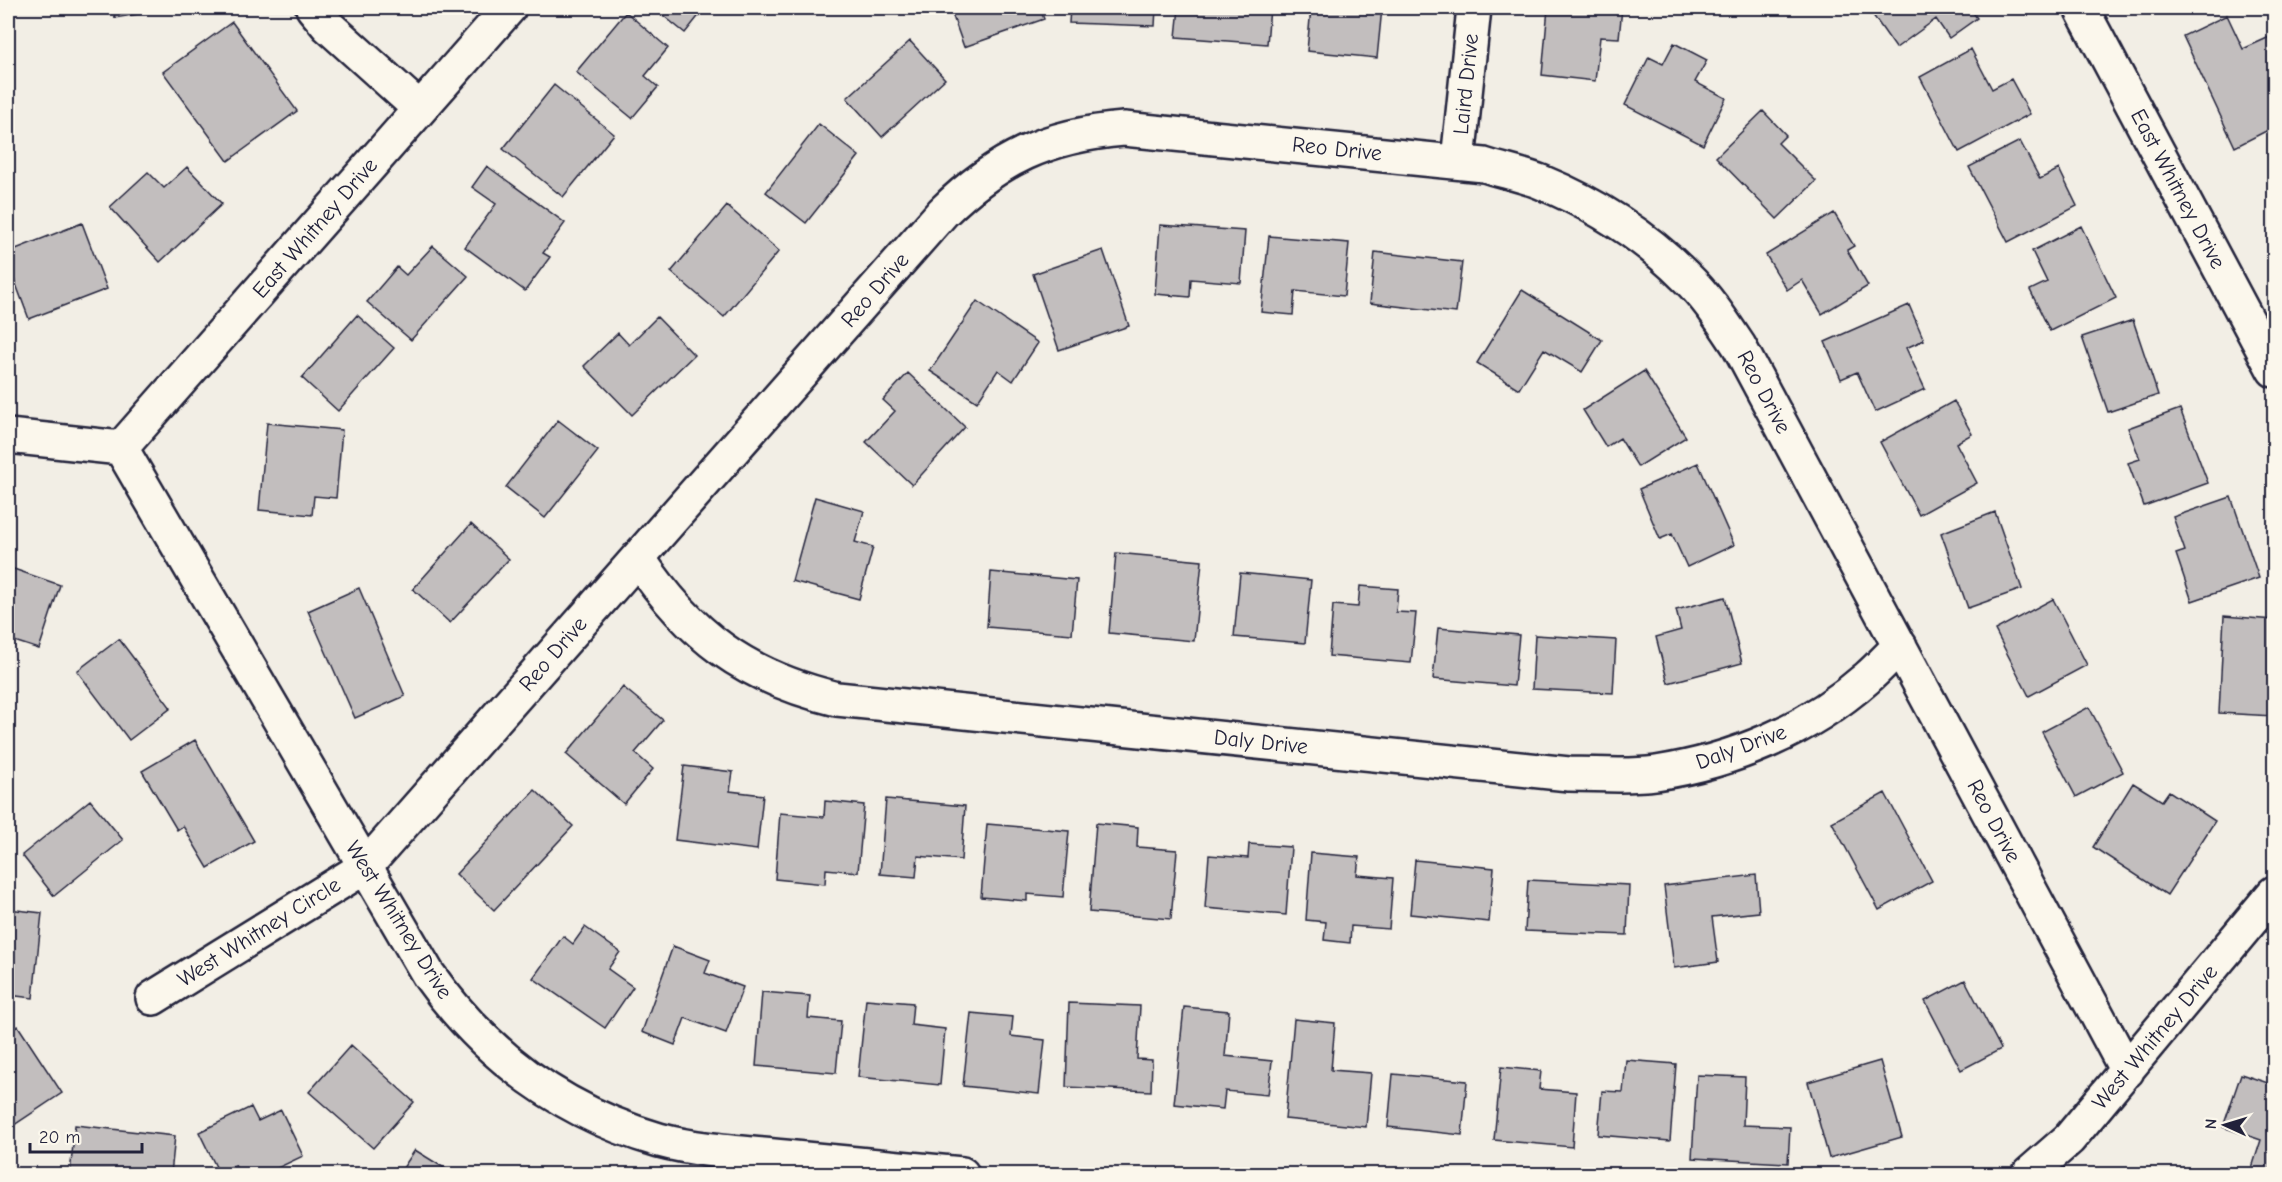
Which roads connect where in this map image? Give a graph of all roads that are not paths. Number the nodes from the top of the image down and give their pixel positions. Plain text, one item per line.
1 (313, 8) edge
2 (510, 8) edge
3 (1474, 8) edge
4 (2081, 8) edge
5 (420, 109) junction
6 (1458, 161) junction
7 (2274, 370) edge
8 (8, 436) edge
9 (121, 448) junction
10 (638, 558) junction
11 (1900, 645) junction
12 (365, 867) junction
13 (2274, 893) edge
14 (153, 998) dead end
15 (2127, 1071) junction
16 (962, 1174) edge
17 (2029, 1174) edge

1 - 5 street
2 - 5 street, East Whitney Drive
3 - 6 street, Laird Drive
4 - 7 street, East Whitney Drive
5 - 9 street, East Whitney Drive
6 - 10 street, Reo Drive
6 - 11 street, Reo Drive
8 - 9 street
9 - 12 street, West Whitney Drive
10 - 11 street, Daly Drive
10 - 12 street, Reo Drive
11 - 15 street, Reo Drive
12 - 14 street, West Whitney Circle
12 - 16 street, West Whitney Drive
13 - 15 street, West Whitney Drive
15 - 17 street, West Whitney Drive

